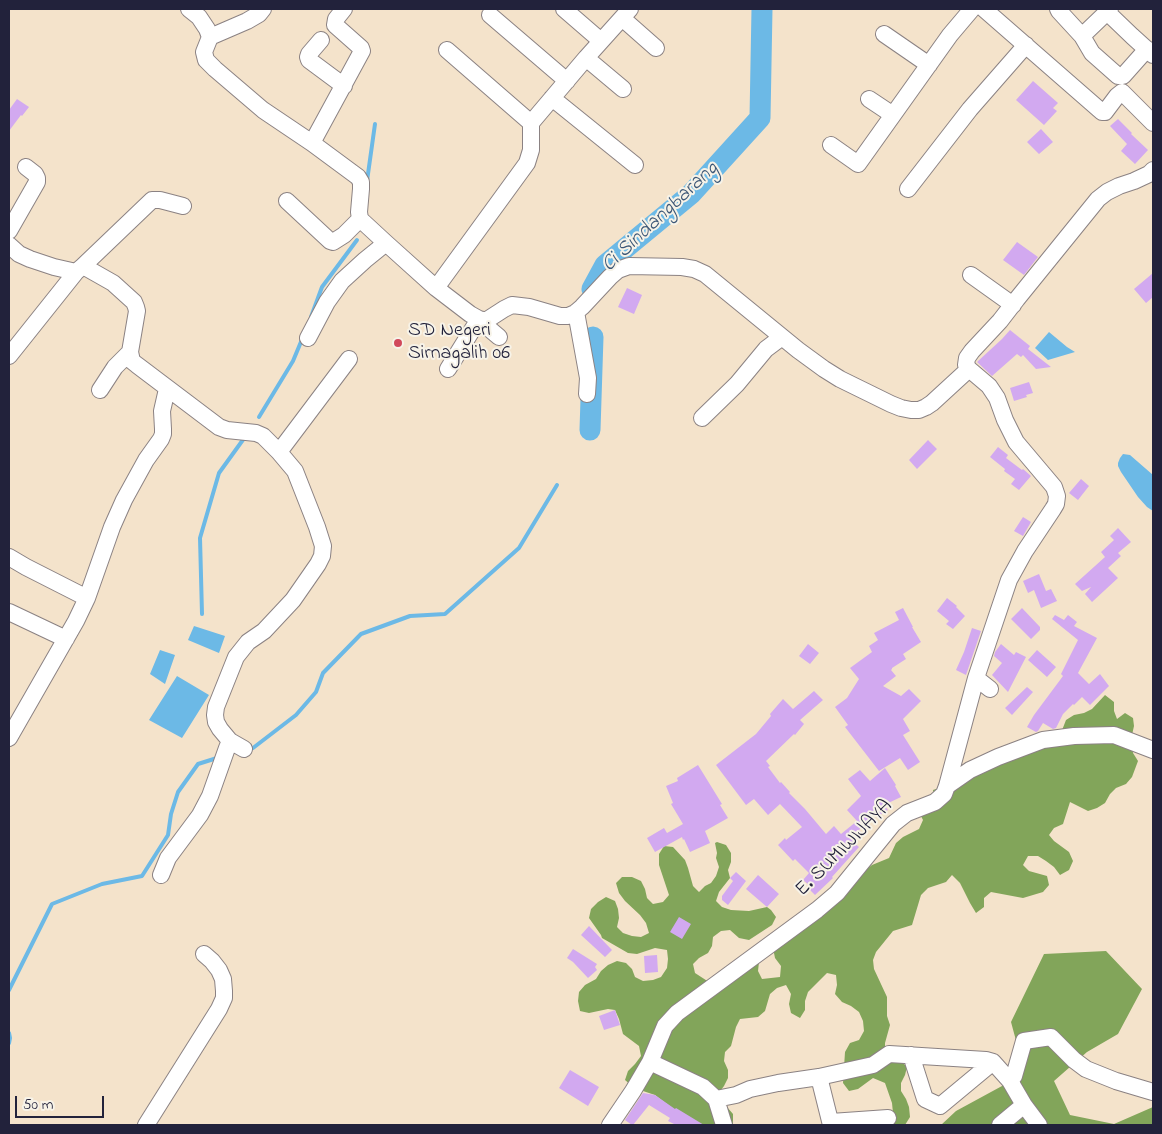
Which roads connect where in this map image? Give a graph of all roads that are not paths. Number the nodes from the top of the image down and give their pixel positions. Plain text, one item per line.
1 (189, 9) edge
2 (263, 9) edge
3 (344, 9) edge
4 (564, 9) edge
5 (972, 9) edge
6 (984, 9) edge
7 (1058, 9) edge
8 (1109, 10) edge
9 (626, 13) edge
10 (490, 14) dead end
11 (884, 34) dead end
12 (1082, 36) junction
13 (210, 37) junction
14 (321, 40) dead end
15 (601, 41) junction
16 (1026, 45) junction
17 (656, 48) dead end
18 (447, 50) dead end
19 (1150, 52) edge
20 (586, 58) junction
21 (929, 65) junction
22 (567, 81) junction
23 (344, 86) junction
24 (623, 89) dead end
25 (552, 98) junction
26 (869, 99) dead end
27 (893, 116) junction
28 (531, 123) junction
29 (1153, 123) edge
30 (312, 143) junction
31 (831, 145) dead end
32 (635, 165) dead end
33 (26, 167) dead end
34 (1153, 170) edge
35 (908, 189) dead end
36 (287, 200) dead end
37 (182, 206) dead end
38 (360, 219) junction
39 (9, 231) edge
40 (386, 243) junction
41 (9, 245) edge
42 (80, 269) junction
43 (971, 275) dead end
44 (436, 288) junction
45 (1013, 305) junction
46 (576, 312) junction
47 (481, 320) junction
48 (499, 337) dead end
49 (782, 337) junction
50 (308, 338) dead end
51 (130, 352) junction
52 (9, 356) edge
53 (349, 359) dead end
54 (448, 369) dead end
55 (969, 370) junction
56 (167, 389) junction
57 (100, 390) dead end
58 (587, 394) dead end
59 (702, 418) dead end
60 (279, 452) junction
61 (9, 557) edge
62 (87, 598) junction
63 (9, 612) edge
64 (66, 639) junction
65 (976, 678) junction
66 (990, 688) dead end
67 (9, 738) edge
68 (1153, 750) edge
69 (947, 786) junction
70 (161, 875) dead end
71 (204, 954) dead end
72 (911, 1055) junction
73 (650, 1062) junction
74 (993, 1062) junction
75 (819, 1077) junction
76 (1010, 1081) junction
77 (1153, 1092) edge
78 (716, 1098) junction
79 (1024, 1105) junction
80 (888, 1118) dead end
81 (831, 1124) edge
82 (146, 1125) edge
83 (610, 1125) edge
84 (724, 1125) edge
85 (1000, 1125) edge
86 (1039, 1125) edge

1 - 13 street
2 - 13 street
3 - 23 street
4 - 15 street
5 - 21 street
6 - 16 street
7 - 12 street
8 - 12 street
8 - 19 street
9 - 15 street
9 - 17 street
10 - 22 street
11 - 21 street
12 - 19 street
13 - 30 street
14 - 23 street
15 - 20 street
16 - 29 street
16 - 35 street
18 - 28 street
20 - 22 street
20 - 24 street
21 - 27 street
22 - 25 street
23 - 30 street
25 - 28 street
25 - 32 street
26 - 27 street
27 - 31 street
28 - 44 street
30 - 38 street
33 - 39 street
34 - 45 street
36 - 38 street
37 - 42 street
38 - 40 street
40 - 44 street
40 - 50 street
41 - 42 street
42 - 51 street
42 - 52 street
43 - 45 street
44 - 47 street
45 - 55 street
46 - 47 street
46 - 49 street
46 - 58 street
47 - 48 street
47 - 54 street
49 - 55 street
49 - 59 street
51 - 56 street
51 - 57 street
53 - 60 street
55 - 65 street
56 - 60 street
56 - 62 street
60 - 70 street
61 - 62 street
62 - 64 street
63 - 64 street
64 - 67 street
65 - 66 street
65 - 69 street
68 - 69 street, E. SUMIWIJAYA
69 - 73 street, E. SUMIWIJAYA
71 - 82 street
72 - 74 street
72 - 74 street
72 - 75 street
73 - 78 street
73 - 83 street, E. SUMIWIJAYA
74 - 76 street
75 - 78 street
75 - 81 street
76 - 77 street
76 - 79 street
78 - 84 street
79 - 85 street
79 - 86 street
80 - 81 street

